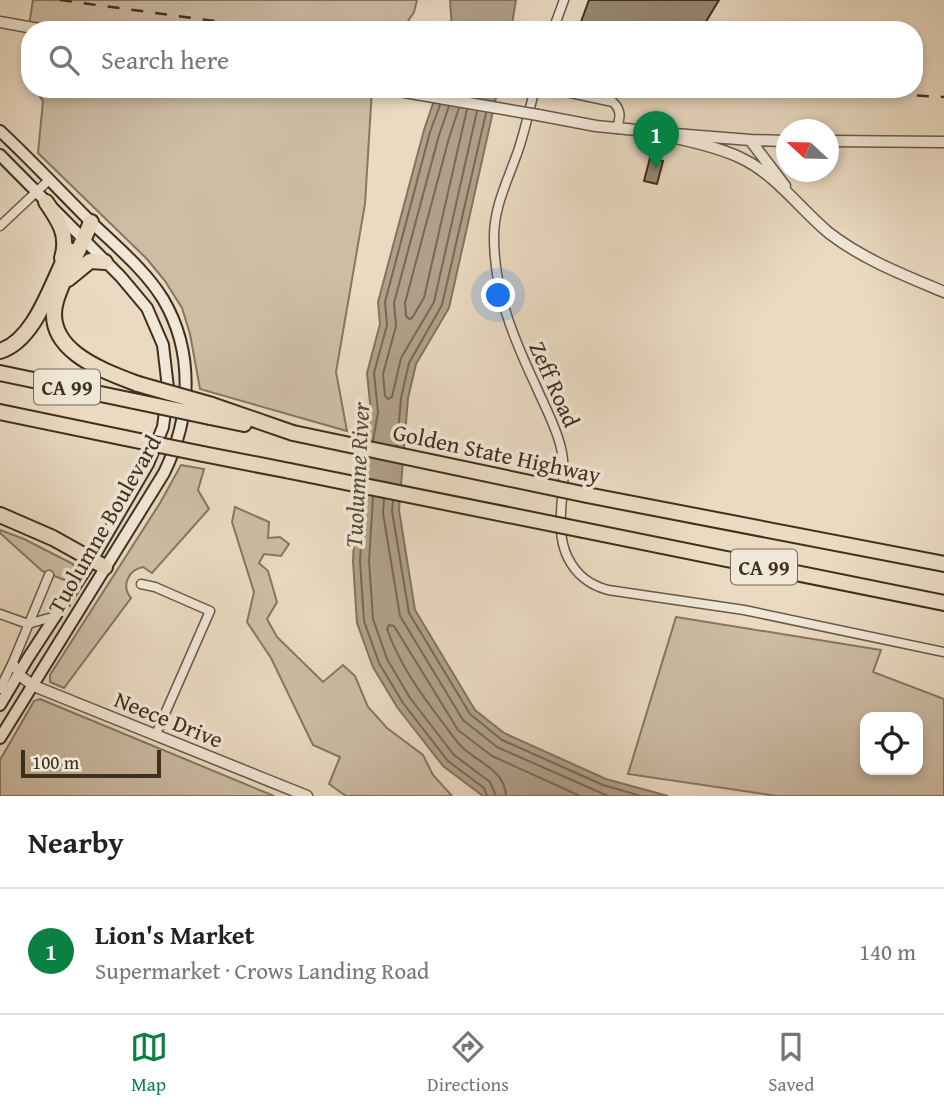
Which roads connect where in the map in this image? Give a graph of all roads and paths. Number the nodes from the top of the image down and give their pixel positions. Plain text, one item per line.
1 (564, 0) edge
2 (556, 21) edge
3 (0, 22) edge
4 (21, 26) edge
5 (439, 98) edge
6 (532, 98) edge
7 (594, 98) edge
8 (617, 128) junction
9 (0, 131) edge
10 (650, 132) junction
11 (750, 140) junction
12 (776, 141) edge
13 (839, 141) edge
14 (944, 142) edge
15 (0, 155) edge
16 (49, 180) junction
17 (789, 193) junction
18 (40, 197) junction
19 (91, 222) junction
20 (0, 226) edge
21 (81, 237) junction
22 (105, 262) junction
23 (59, 280) junction
24 (944, 292) edge
25 (0, 351) edge
26 (0, 373) edge
27 (211, 411) junction
28 (0, 412) edge
29 (0, 422) edge
30 (125, 438) junction
31 (0, 515) edge
32 (92, 560) junction
33 (944, 564) edge
34 (105, 568) junction
35 (49, 575) dead end
36 (141, 584) dead end
37 (944, 603) edge
38 (0, 614) edge
39 (56, 616) junction
40 (29, 624) junction
41 (944, 652) edge
42 (13, 662) junction
43 (19, 675) junction
44 (34, 686) junction
45 (0, 689) edge
46 (0, 705) edge
47 (156, 734) junction
48 (0, 738) edge
49 (307, 796) edge

1 - 2 street
3 - 4 street
5 - 8 street, bridge
6 - 41 street, Zeff Road
7 - 8 street
8 - 10 street
9 - 16 main road, Tuolumne Boulevard
10 - 11 street
10 - 17 street
11 - 12 street
11 - 17 street
13 - 14 street
15 - 18 main road, Tuolumne Boulevard
16 - 18 street
16 - 19 main road, Tuolumne Boulevard
17 - 24 street
18 - 20 street
18 - 21 main road, Tuolumne Boulevard
18 - 23 highway
19 - 21 highway
19 - 34 main road, Tuolumne Boulevard
21 - 22 main road, Tuolumne Boulevard
21 - 23 highway
22 - 23 highway
22 - 32 main road, Tuolumne Boulevard
23 - 25 highway
23 - 27 highway, bridge
26 - 27 highway, CA 99, bridge
27 - 33 highway, Golden State Highway / CA 99, bridge
28 - 30 highway, CA 99
29 - 30 highway
30 - 37 highway, CA 99, bridge
31 - 32 highway
32 - 34 highway
32 - 39 main road, Tuolumne Boulevard
34 - 44 main road, Tuolumne Boulevard
35 - 40 street, Tuolumne Boulevard
36 - 47 street
38 - 40 street
39 - 40 street
39 - 43 main road, Tuolumne Boulevard
40 - 42 street, Tuolumne Boulevard
42 - 43 street
42 - 45 street, Tuolumne Boulevard
43 - 44 street, Neece Drive
43 - 46 main road, Tuolumne Boulevard
44 - 47 street, Neece Drive
44 - 48 main road, Tuolumne Boulevard
47 - 49 street, Neece Drive

